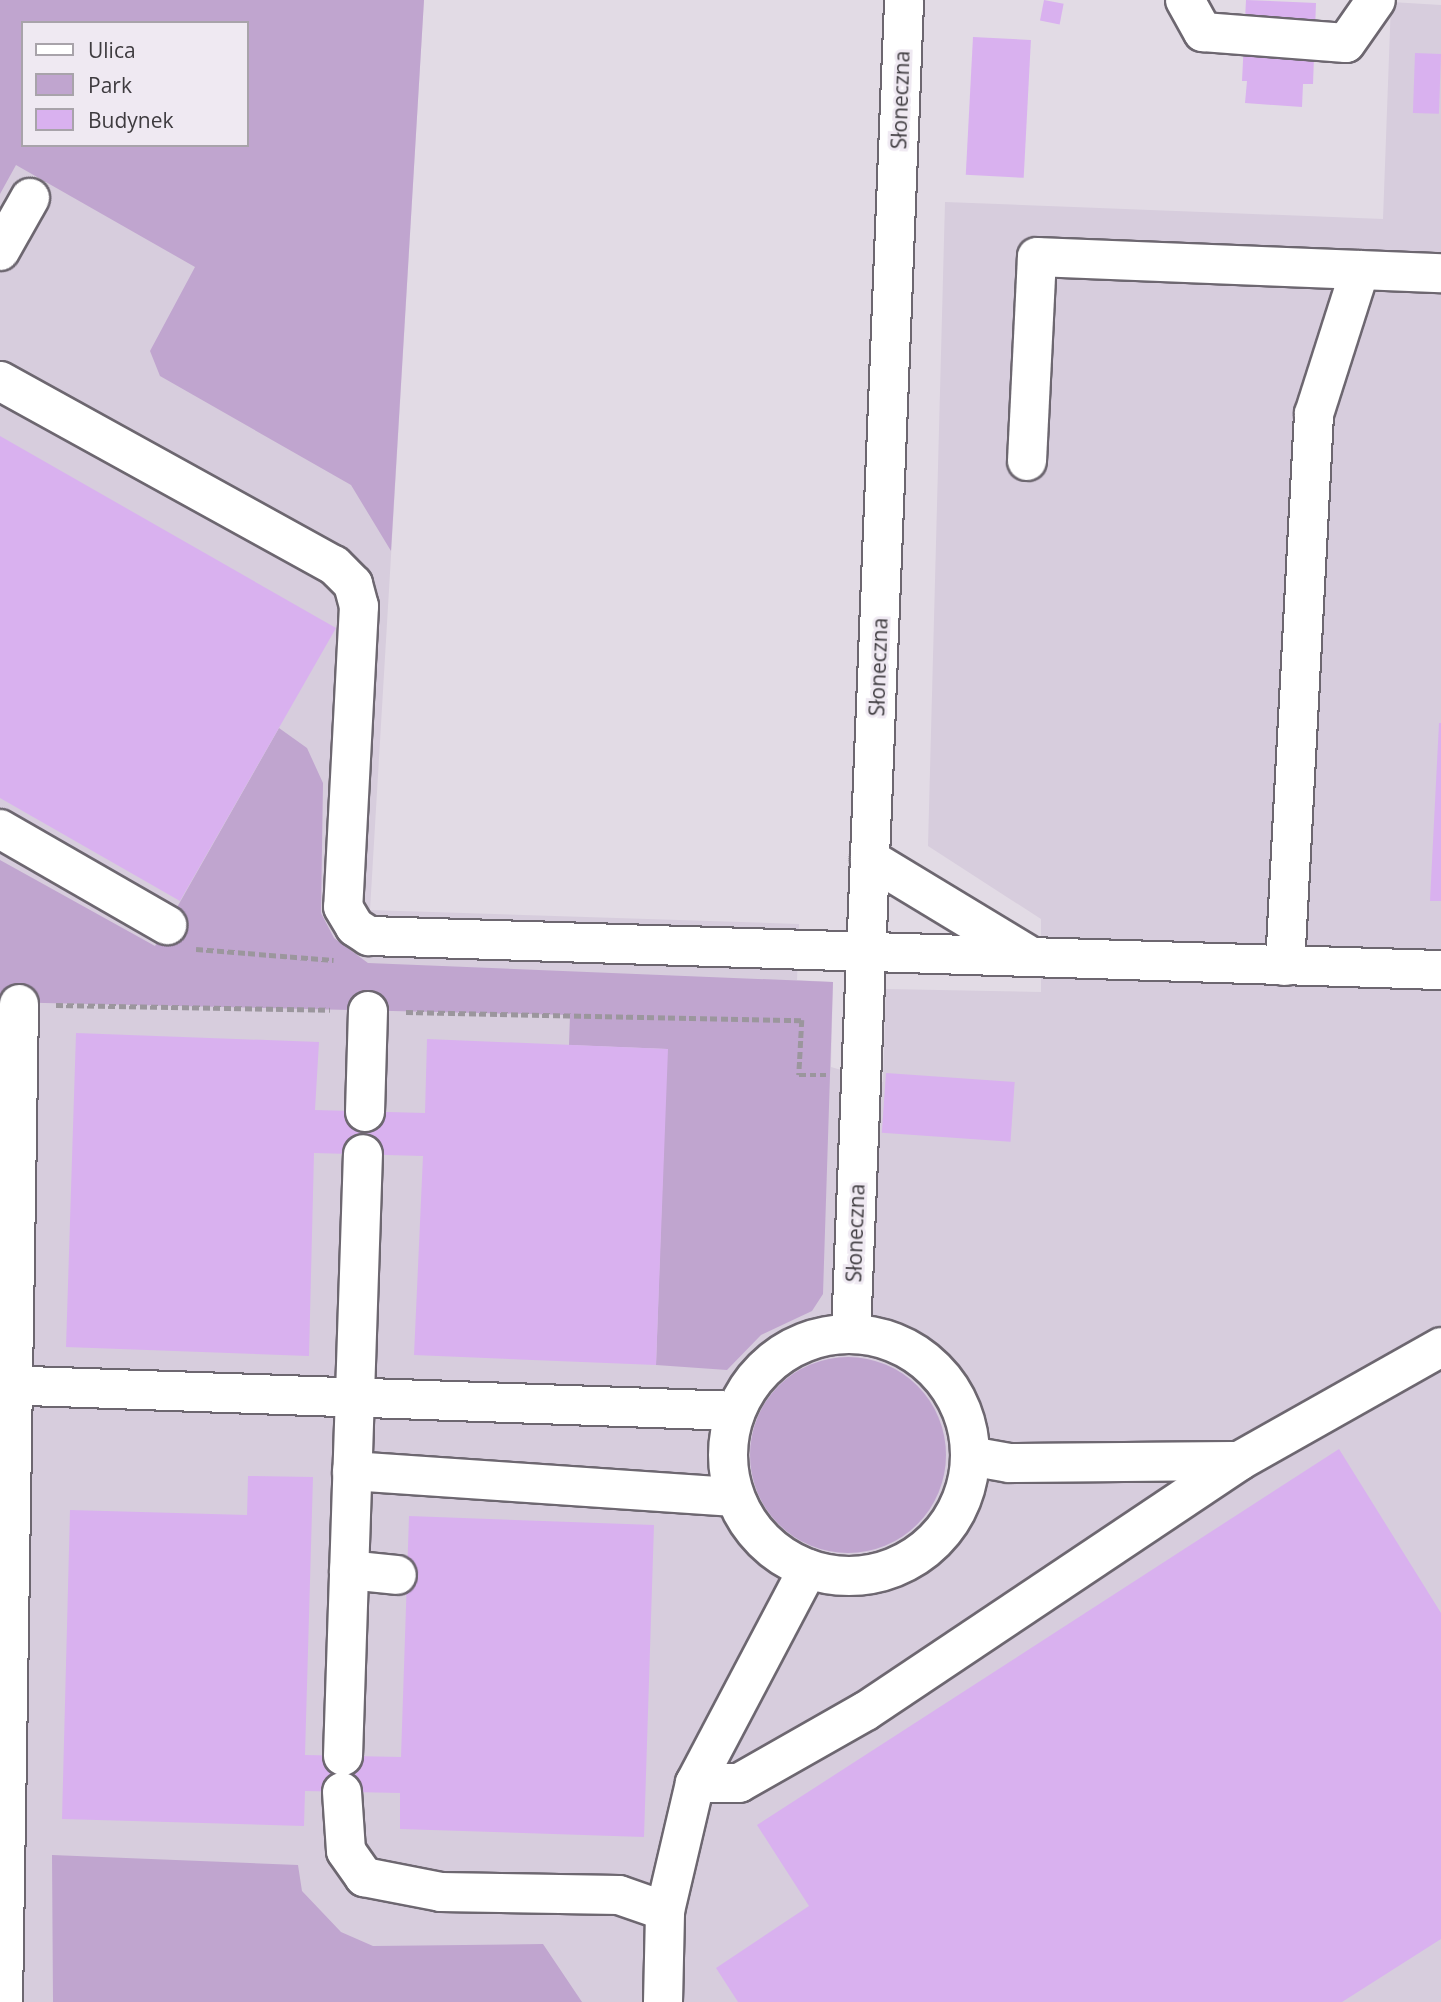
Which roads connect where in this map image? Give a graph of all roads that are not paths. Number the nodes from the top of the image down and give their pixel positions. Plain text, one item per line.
1 (904, 0) edge
2 (1185, 0) edge
3 (1376, 0) edge
4 (30, 198) dead end
5 (0, 251) edge
6 (1360, 270) junction
7 (1441, 273) edge
8 (0, 382) edge
9 (1027, 461) dead end
10 (0, 829) edge
11 (870, 859) junction
12 (167, 925) dead end
13 (867, 950) junction
14 (1029, 955) junction
15 (1285, 967) junction
16 (1441, 970) edge
17 (19, 1004) road end
18 (368, 1011) road end
19 (365, 1112) dead end
20 (363, 1154) dead end
21 (851, 1334) junction
22 (1441, 1347) edge
23 (6, 1385) edge
24 (355, 1395) junction
25 (736, 1411) junction
26 (970, 1455) junction
27 (1239, 1461) junction
28 (352, 1471) junction
29 (734, 1497) junction
30 (808, 1569) junction
31 (349, 1570) junction
32 (397, 1575) dead end
33 (695, 1783) junction
34 (665, 1911) junction
35 (2, 1944) edge
36 (3, 2002) edge
37 (663, 2002) edge

1 - 11 lane, Słoneczna
2 - 3 lane
4 - 5 lane
6 - 7 lane
6 - 9 lane
6 - 15 lane
8 - 13 lane
10 - 12 lane
11 - 13 lane, Słoneczna
11 - 14 lane
13 - 14 lane
13 - 21 lane, Słoneczna
14 - 15 lane
15 - 16 lane
17 - 23 lane
18 - 19 lane
20 - 24 lane
21 - 25 lane
21 - 26 lane
22 - 27 lane
23 - 24 lane
23 - 35 lane
24 - 25 lane
24 - 28 lane
25 - 29 lane
26 - 27 lane
26 - 30 lane
27 - 33 lane
28 - 29 lane
28 - 31 lane
29 - 30 lane
30 - 33 lane
31 - 32 lane
31 - 34 lane
33 - 34 lane
34 - 37 lane
35 - 36 lane

